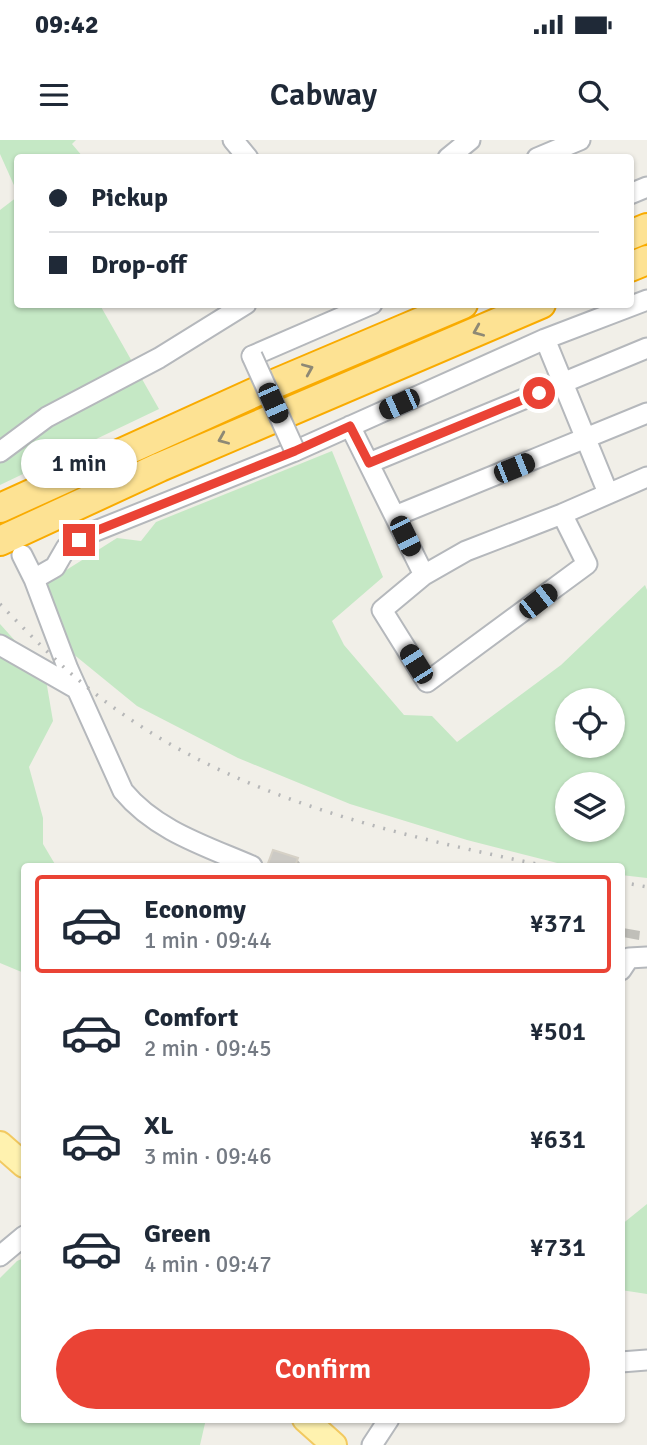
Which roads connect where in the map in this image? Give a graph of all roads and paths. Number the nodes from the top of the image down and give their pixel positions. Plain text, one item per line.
1 (233, 140) edge
2 (470, 140) edge
3 (580, 140) edge
4 (557, 149) edge
5 (245, 154) edge
6 (453, 154) edge
7 (240, 308) edge
8 (363, 308) edge
9 (454, 308) edge
10 (532, 308) edge
11 (626, 308) edge
12 (544, 339) junction
13 (647, 348) edge
14 (563, 383) junction
15 (647, 412) edge
16 (350, 426) junction
17 (586, 439) junction
18 (295, 451) junction
19 (0, 452) edge
20 (369, 463) junction
21 (647, 477) edge
22 (608, 493) junction
23 (0, 508) edge
24 (562, 514) junction
25 (395, 516) junction
26 (11, 548) edge
27 (424, 575) junction
28 (34, 579) junction
29 (0, 645) edge
30 (77, 689) junction
31 (245, 863) edge
32 (647, 957) edge
33 (625, 964) edge
34 (0, 1144) edge
35 (21, 1162) edge
36 (21, 1238) edge
37 (0, 1256) edge
38 (647, 1360) edge
39 (625, 1362) edge
40 (309, 1423) edge
41 (386, 1423) edge
42 (334, 1445) edge
43 (372, 1445) edge

1 - 5 street
2 - 6 street
3 - 4 street
7 - 19 street
8 - 18 street, bridge
23 -> 9 highway
10 -> 26 highway
11 - 12 street
12 - 14 street
12 - 16 street
13 - 14 street
14 - 17 street
14 - 20 street
15 - 17 street
16 - 18 street
16 - 20 street
17 - 22 street
17 - 25 street
18 - 28 street
20 - 25 street
21 - 22 street
22 - 24 street
24 - 27 street
24 - 27 street
25 - 27 street
26 - 28 street
28 - 30 street
29 - 30 street
30 - 31 street
32 - 33 street
34 - 35 main road
36 - 37 street
38 - 39 street
40 - 42 main road
41 - 43 street

